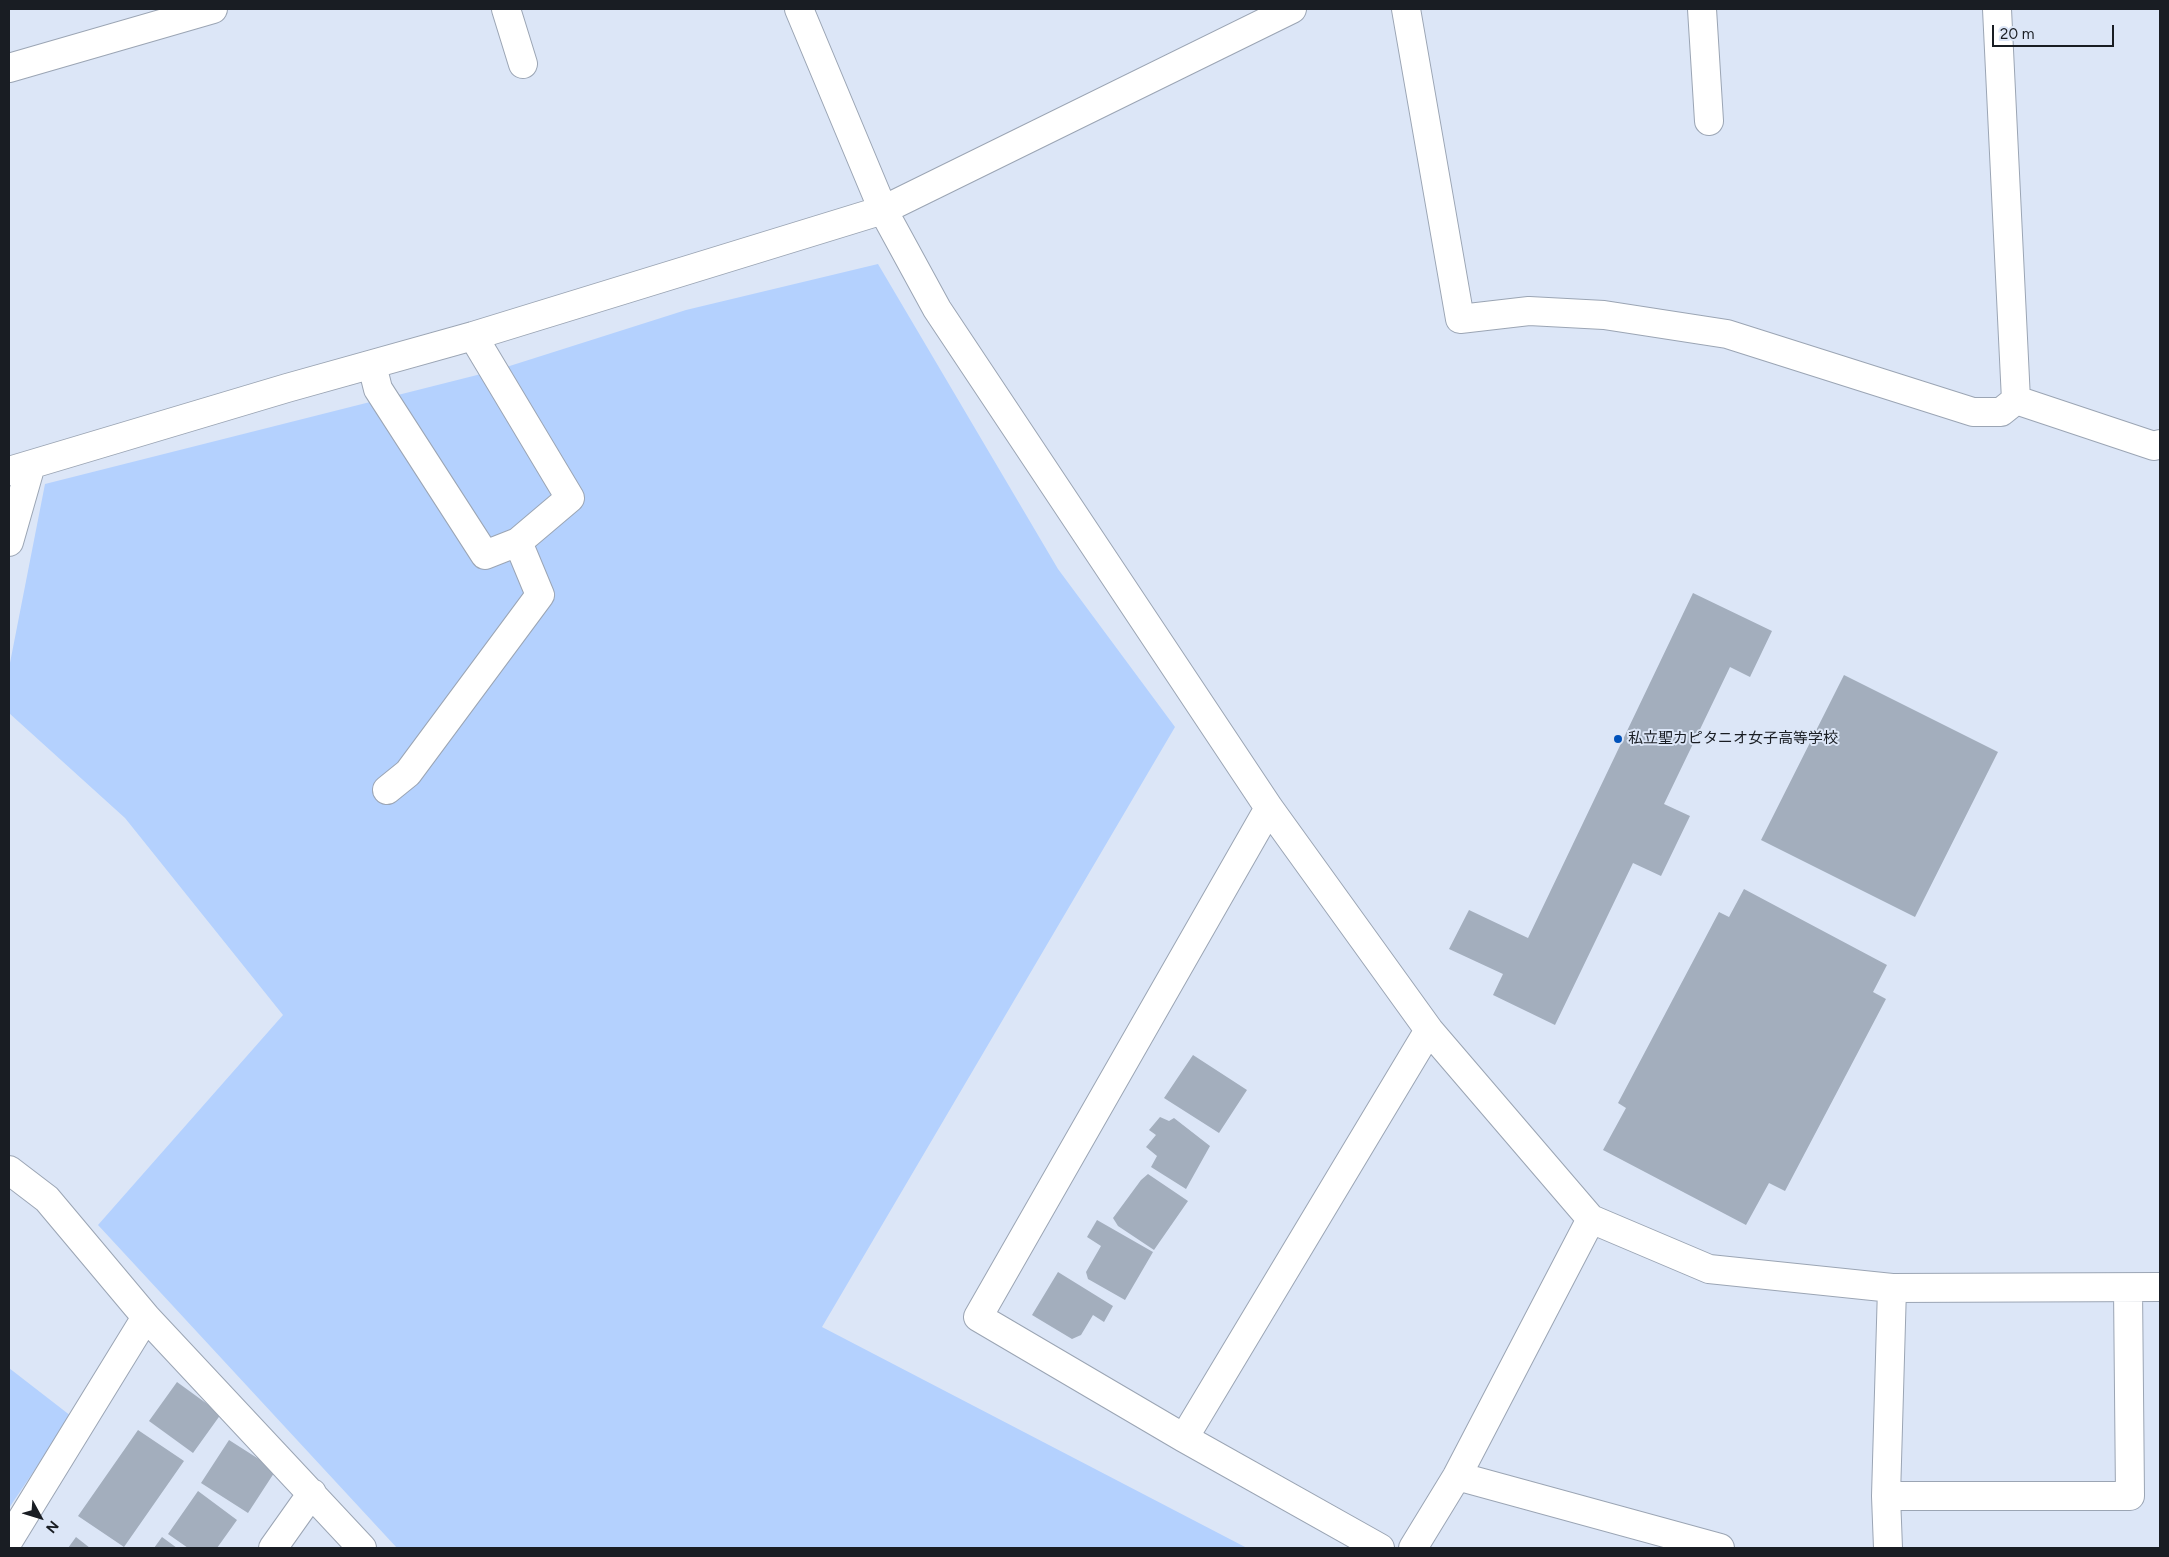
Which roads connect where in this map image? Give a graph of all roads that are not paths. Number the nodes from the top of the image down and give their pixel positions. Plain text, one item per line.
1 (213, 9) edge
2 (506, 9) edge
3 (799, 9) edge
4 (1292, 9) edge
5 (1406, 9) edge
6 (1702, 9) edge
7 (1997, 9) edge
8 (523, 64) dead end
9 (9, 68) edge
10 (1709, 121) dead end
11 (883, 210) junction
12 (473, 336) junction
13 (372, 365) junction
14 (2016, 400) junction
15 (2160, 444) edge
16 (20, 468) edge
17 (9, 542) edge
18 (518, 542) junction
19 (387, 790) dead end
20 (1269, 808) junction
21 (1429, 1030) junction
22 (9, 1170) edge
23 (1591, 1219) junction
24 (2160, 1286) edge
25 (1892, 1288) junction
26 (2128, 1288) junction
27 (146, 1317) junction
28 (1184, 1438) junction
29 (1458, 1476) junction
30 (312, 1493) junction
31 (1886, 1496) junction
32 (9, 1540) edge
33 (273, 1548) edge
34 (362, 1548) edge
35 (1380, 1548) edge
36 (1413, 1548) edge
37 (1720, 1548) edge
38 (1888, 1548) edge

1 - 9 street
2 - 8 street
3 - 11 street
4 - 11 street
5 - 14 street
6 - 10 street
7 - 14 street
11 - 12 street
11 - 20 street
12 - 13 street
12 - 18 street
13 - 16 street
13 - 18 street
14 - 15 street
16 - 17 street
18 - 19 street
20 - 21 street
20 - 28 street
21 - 23 street
21 - 28 street
22 - 27 street
23 - 25 street
23 - 29 street
24 - 26 street
25 - 26 street
25 - 31 street
26 - 31 street
27 - 30 street
27 - 32 street
28 - 35 street
29 - 36 street
29 - 37 street
30 - 33 street
30 - 34 street
31 - 38 street

